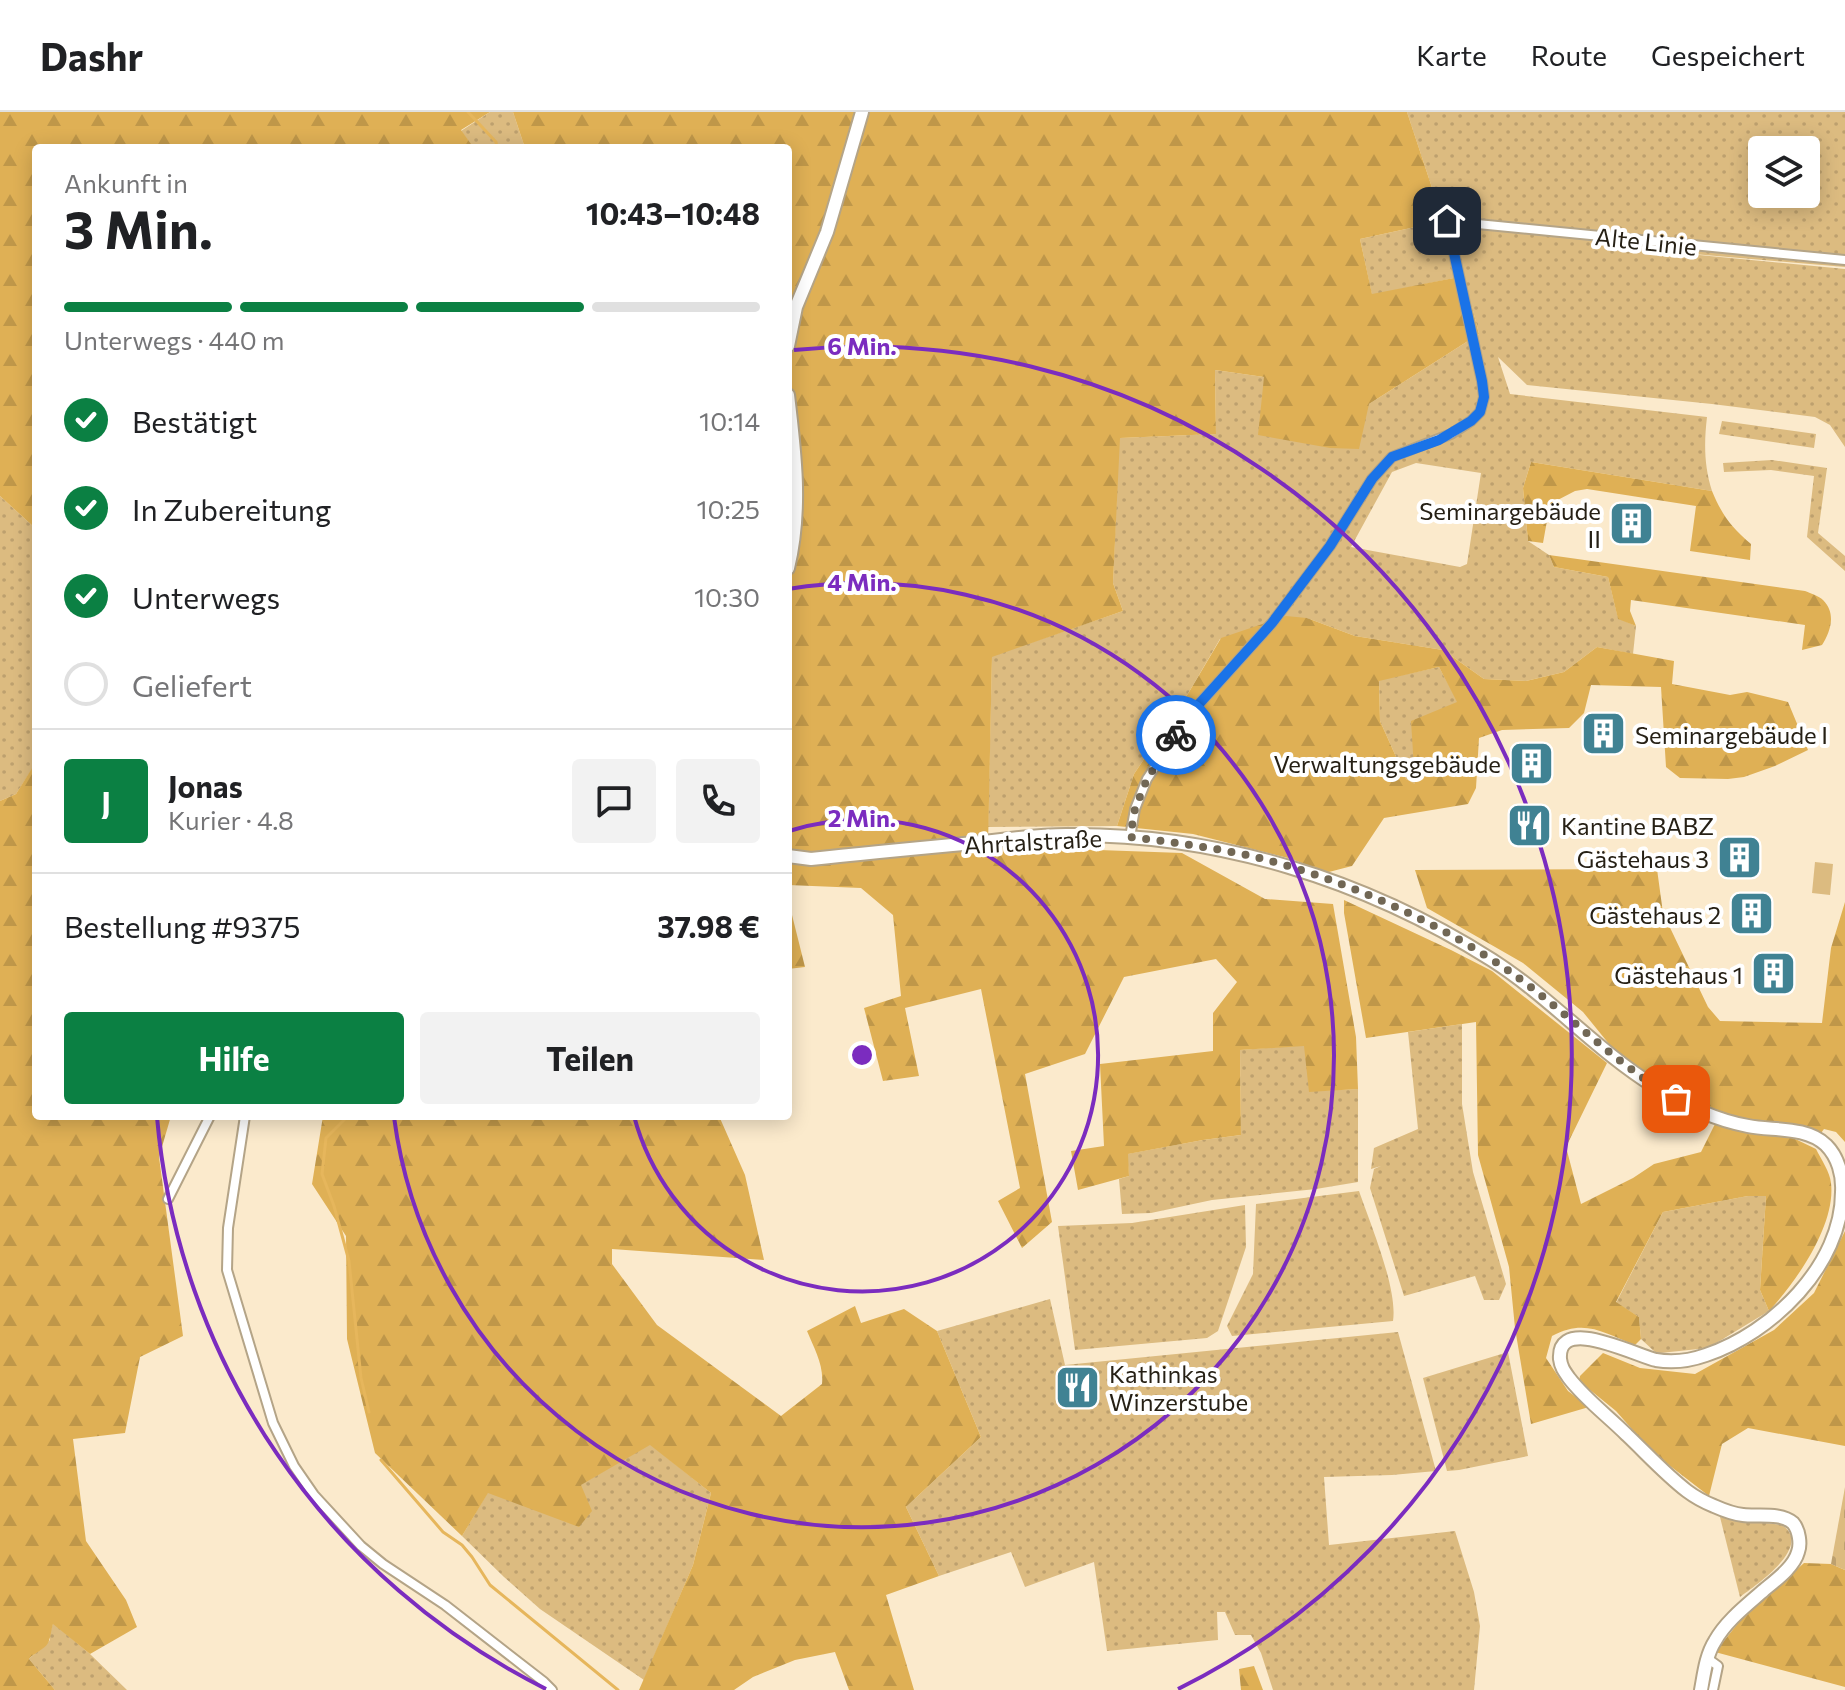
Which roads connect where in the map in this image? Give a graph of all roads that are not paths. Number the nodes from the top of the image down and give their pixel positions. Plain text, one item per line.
1 (862, 112) edge
2 (1845, 260) edge
3 (792, 326) edge
4 (792, 430) edge
5 (792, 553) edge
6 (1130, 837) junction
7 (792, 857) edge
8 (208, 1120) edge
9 (244, 1120) edge
10 (168, 1199) dead end
11 (1707, 1658) junction
12 (552, 1690) edge
13 (1701, 1690) edge
14 (1713, 1690) edge

1 - 3 main road
2 - 6 street, Alte Linie
4 - 5 main road
6 - 7 main road, Ahrtalstraße
6 - 11 main road, Ahrtalstraße
8 - 10 street
9 - 12 street
11 - 13 main road
11 - 14 street

